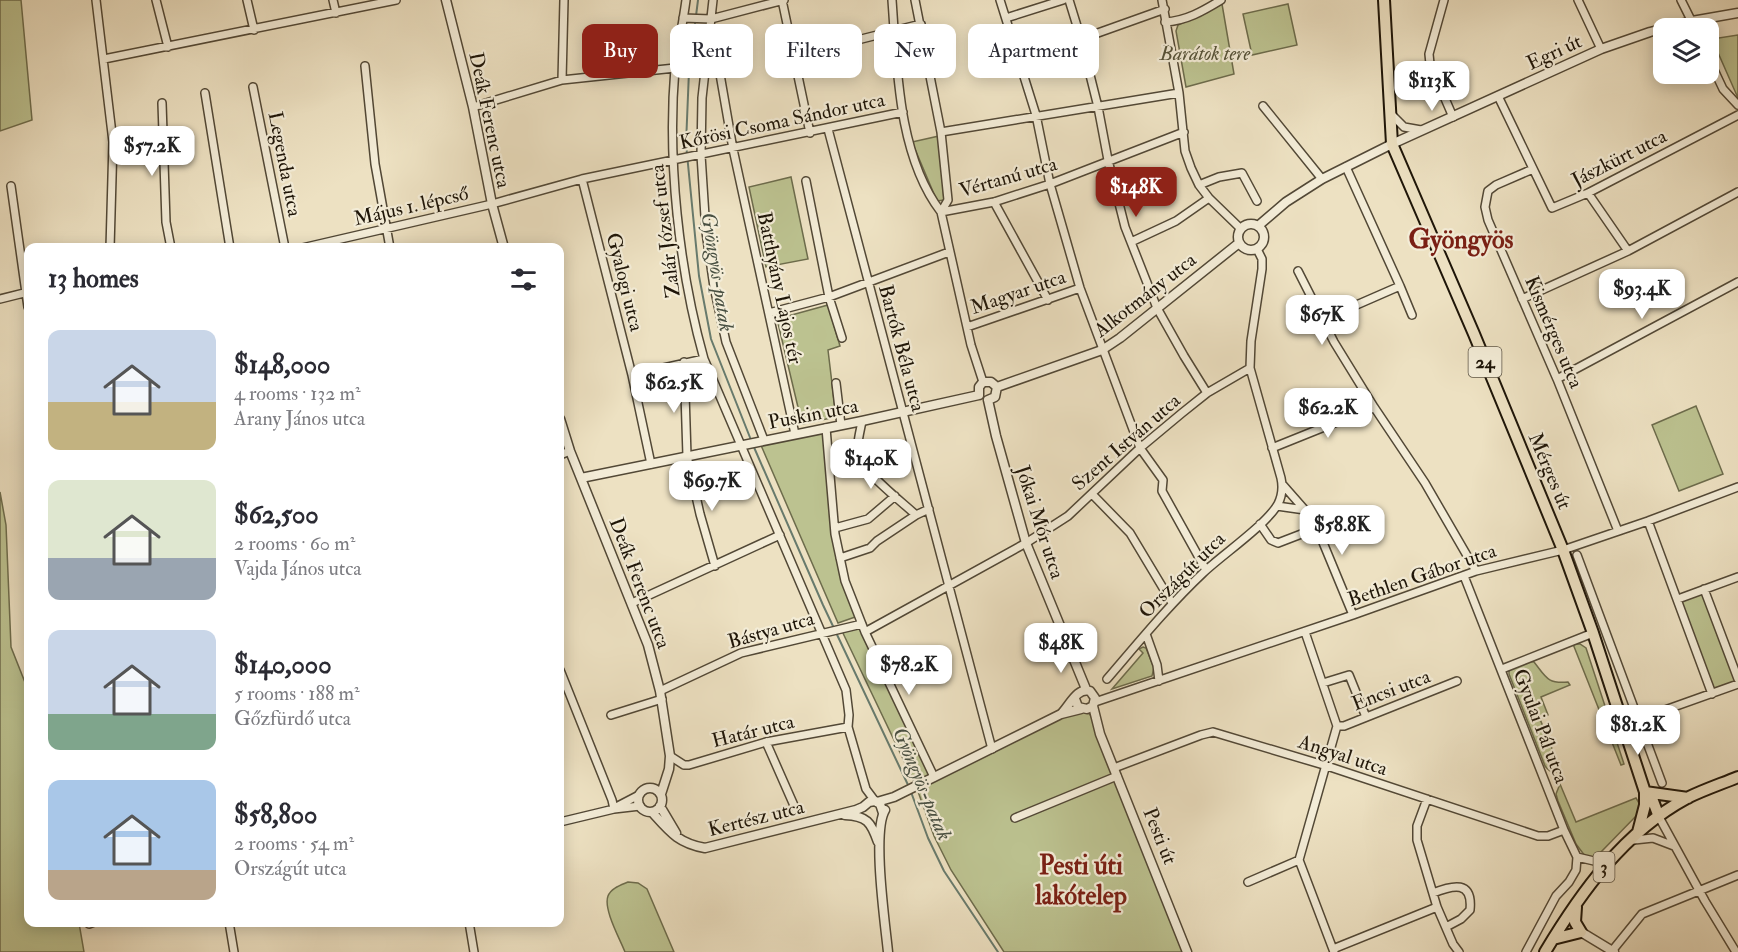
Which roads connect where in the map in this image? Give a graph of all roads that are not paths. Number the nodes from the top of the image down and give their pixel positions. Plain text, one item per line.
1 (96, 0) edge
2 (156, 0) edge
3 (247, 0) edge
4 (333, 0) edge
5 (396, 0) edge
6 (446, 0) edge
7 (564, 0) edge
8 (686, 0) edge
9 (713, 0) edge
10 (783, 0) edge
11 (892, 0) edge
12 (915, 0) edge
13 (1000, 0) edge
14 (1064, 0) edge
15 (1069, 0) edge
16 (1162, 0) edge
17 (1221, 0) edge
18 (1384, 0) edge
19 (1444, 0) edge
20 (1578, 0) edge
21 (1681, 0) edge
22 (1165, 9) junction
23 (336, 13) junction
24 (1738, 13) edge
25 (683, 18) junction
26 (1006, 18) junction
27 (1690, 18) edge
28 (1719, 18) edge
29 (711, 19) junction
30 (1165, 22) junction
31 (682, 24) edge
32 (788, 24) edge
33 (894, 24) edge
34 (921, 24) edge
35 (1076, 24) edge
36 (254, 30) junction
37 (1653, 32) edge
38 (1099, 33) edge
39 (168, 47) junction
40 (1601, 49) junction
41 (104, 59) junction
42 (364, 66) dead end
43 (670, 69) edge
44 (675, 78) edge
45 (799, 78) edge
46 (899, 78) edge
47 (931, 78) edge
48 (1091, 78) edge
49 (561, 80) junction
50 (1719, 80) edge
51 (253, 87) dead end
52 (205, 93) dead end
53 (1179, 93) junction
54 (1498, 96) junction
55 (162, 103) dead end
56 (1738, 105) edge
57 (1263, 106) dead end
58 (473, 107) junction
59 (1098, 107) junction
60 (903, 112) junction
61 (1390, 113) junction
62 (1036, 115) junction
63 (1738, 115) edge
64 (1453, 117) junction
65 (828, 129) junction
66 (1424, 131) junction
67 (941, 132) junction
68 (1184, 132) junction
69 (810, 133) junction
70 (1392, 144) junction
71 (733, 149) junction
72 (700, 156) junction
73 (1108, 160) junction
74 (675, 161) junction
75 (1346, 167) junction
76 (1533, 169) junction
77 (1322, 179) junction
78 (582, 180) junction
79 (806, 181) dead end
80 (1050, 184) junction
81 (1199, 185) junction
82 (10, 186) dead end
83 (1738, 192) edge
84 (1588, 193) junction
85 (1209, 198) junction
86 (1257, 201) dead end
87 (994, 202) junction
88 (492, 204) junction
89 (941, 212) junction
90 (1258, 226) junction
91 (386, 229) junction
92 (1241, 229) junction
93 (1131, 242) junction
94 (110, 243) edge
95 (170, 243) edge
96 (229, 243) edge
97 (284, 243) edge
98 (324, 243) edge
99 (389, 243) edge
100 (503, 243) edge
101 (1239, 243) junction
102 (1257, 249) junction
103 (1628, 251) junction
104 (949, 252) junction
105 (1298, 271) dead end
106 (24, 273) edge
107 (867, 282) junction
108 (1738, 282) edge
109 (1400, 286) junction
110 (1080, 288) junction
111 (24, 293) edge
112 (829, 297) junction
113 (1522, 298) junction
114 (0, 299) edge
115 (1048, 300) junction
116 (1158, 308) junction
117 (1345, 310) dead end
118 (769, 313) junction
119 (1412, 315) dead end
120 (967, 327) junction
121 (842, 338) dead end
122 (1102, 350) junction
123 (704, 359) junction
124 (684, 362) junction
125 (1250, 368) junction
126 (632, 375) junction
127 (1557, 379) junction
128 (983, 382) junction
129 (836, 383) dead end
130 (997, 387) junction
131 (1207, 393) junction
132 (980, 395) junction
133 (988, 400) junction
134 (1374, 407) junction
135 (903, 412) junction
136 (862, 422) junction
137 (841, 425) junction
138 (826, 428) junction
139 (564, 431) edge
140 (795, 434) junction
141 (763, 440) junction
142 (742, 445) junction
143 (1140, 448) junction
144 (1272, 448) junction
145 (570, 450) junction
146 (564, 452) edge
147 (687, 456) junction
148 (651, 464) junction
149 (581, 478) junction
150 (1283, 485) junction
151 (1738, 487) edge
152 (1092, 494) junction
153 (895, 496) junction
154 (1277, 506) junction
155 (930, 509) junction
156 (1305, 510) junction
157 (916, 515) junction
158 (1648, 521) junction
159 (1260, 524) junction
160 (835, 528) junction
161 (1317, 528) junction
162 (1618, 531) junction
163 (780, 535) junction
164 (1026, 543) junction
165 (1563, 550) junction
166 (1577, 555) dead end
167 (840, 558) junction
168 (715, 566) junction
169 (1206, 570) junction
170 (1476, 571) junction
171 (1464, 576) junction
172 (1738, 577) edge
173 (948, 585) junction
174 (1704, 589) junction
175 (1678, 599) junction
176 (632, 603) junction
177 (1172, 603) junction
178 (1353, 615) junction
179 (863, 628) junction
180 (824, 632) junction
181 (1305, 632) junction
182 (1593, 633) junction
183 (1146, 634) junction
184 (1502, 669) junction
185 (1107, 679) dead end
186 (1738, 679) edge
187 (564, 680) edge
188 (1159, 681) junction
189 (1457, 681) dead end
190 (1323, 683) junction
191 (1738, 684) edge
192 (1712, 694) junction
193 (661, 695) junction
194 (1086, 700) junction
195 (611, 715) dead end
196 (1365, 717) junction
197 (1637, 720) junction
198 (1337, 726) junction
199 (848, 727) junction
200 (766, 742) junction
201 (992, 749) junction
202 (670, 760) junction
203 (1327, 766) junction
204 (1115, 772) junction
205 (934, 777) junction
206 (1738, 777) edge
207 (1662, 783) dead end
208 (652, 788) junction
209 (1645, 792) junction
210 (661, 794) junction
211 (639, 795) junction
212 (894, 797) junction
213 (1688, 798) junction
214 (1426, 799) junction
215 (870, 804) junction
216 (640, 806) junction
217 (660, 806) junction
218 (614, 808) junction
219 (796, 810) dead end
220 (652, 812) junction
221 (836, 815) junction
222 (882, 815) junction
223 (1659, 817) junction
224 (1015, 818) dead end
225 (866, 820) junction
226 (564, 821) edge
227 (1564, 830) junction
228 (1634, 838) junction
229 (684, 842) junction
230 (879, 845) junction
231 (1674, 846) junction
232 (1577, 857) junction
233 (1299, 860) junction
234 (1609, 861) junction
235 (1738, 875) edge
236 (1248, 882) dead end
237 (1698, 890) junction
238 (1433, 893) junction
239 (1576, 903) junction
240 (1437, 907) junction
241 (1564, 922) junction
242 (230, 927) edge
243 (470, 927) edge
244 (1446, 927) junction
245 (1581, 932) junction
246 (1553, 939) junction
247 (1334, 951) edge
248 (1613, 951) edge
249 (234, 952) edge
250 (474, 952) edge
251 (888, 952) edge
252 (1187, 952) edge
253 (1459, 952) edge
254 (1526, 952) edge
255 (1545, 952) edge
256 (1736, 952) edge

1 - 41 street
2 - 39 street
3 - 36 street
4 - 23 street
5 - 23 street
6 - 58 street, Deák Ferenc utca
7 - 49 street
8 - 25 street, Zalár József utca
9 - 29 street
10 - 29 street
10 - 32 street
11 - 33 street
12 - 34 street
13 - 26 street
14 - 26 street
15 - 35 street
16 - 22 street
17 - 30 street
18 - 61 main road, 24
19 - 64 street
20 - 40 street
21 - 27 street
22 - 30 street
22 - 38 street
23 - 36 street
24 - 28 street, Egri út
25 - 29 street
25 - 31 street, Zalár József utca
26 - 62 street
29 - 71 street, Batthyány Lajos tér
29 - 72 street
30 - 53 street
36 - 39 street
37 - 40 street, Egri út
39 - 41 street
40 - 54 street, Egri út
41 - 94 street
42 - 91 street
43 - 49 street
44 - 74 street, Zalár József utca
45 - 69 street
46 - 60 street
47 - 67 street
48 - 59 street
49 - 58 street
50 - 56 street
51 - 97 street, Legenda utca
52 - 96 street
53 - 59 street
53 - 68 street
54 - 64 street, Egri út
54 - 76 street
55 - 95 street
57 - 77 street
58 - 88 street, Deák Ferenc utca
59 - 62 street
59 - 73 street
60 - 65 street, Kőrösi Csoma Sándor utca
60 - 89 street
61 - 66 street
61 - 70 main road, 24
62 - 67 street
62 - 80 street
63 - 84 street, Jászkürt utca
64 - 66 street, Egri út
65 - 69 street, Kőrösi Csoma Sándor utca
65 - 107 street, Bartók Béla utca
66 - 70 street, Egri út
67 - 89 street
68 - 73 street, Vértanú utca
68 - 81 street
69 - 71 street, Kőrösi Csoma Sándor utca
70 - 75 street
70 - 165 main road, Mérges út / 24
71 - 72 street, Kőrösi Csoma Sándor utca
71 - 118 street, Batthyány Lajos tér
72 - 74 street, Kőrösi Csoma Sándor utca
72 - 141 street
73 - 80 street, Vértanú utca
73 - 93 street
74 - 78 street, Kőrösi Csoma Sándor utca
74 - 123 street, Zalár József utca
75 - 77 street
75 - 109 street
76 - 84 street, Jászkürt utca
76 - 113 street, Kismérges utca
77 - 90 street
78 - 88 street, Kőrösi Csoma Sándor utca
78 - 126 street, Gyalogi utca
79 - 112 street
80 - 87 street, Vértanú utca
80 - 110 street
81 - 85 street
81 - 86 street
82 - 106 street
83 - 103 street
84 - 103 street
85 - 92 street
85 - 93 street
87 - 89 street, Vértanú utca
87 - 115 street
88 - 91 street, Május 1. lépcső
88 - 100 street, Deák Ferenc utca
89 - 104 street
90 - 92 street
90 - 102 street
91 - 98 street, Május 1. lépcső
91 - 99 street
92 - 101 street
93 - 116 street
101 - 102 street
101 - 116 street, Alkotmány utca
102 - 125 street
103 - 113 street
104 - 107 street
104 - 120 street
105 - 134 street
107 - 112 street
107 - 135 street, Bartók Béla utca
108 - 127 street
109 - 117 street
109 - 119 street
110 - 115 street, Magyar utca
110 - 122 street
111 - 114 street
112 - 118 street
112 - 121 street
113 - 127 street, Kismérges utca
115 - 120 street, Magyar utca
116 - 122 street, Alkotmány utca
116 - 131 street
118 - 140 street, Batthyány Lajos tér
120 - 128 street
122 - 130 street, Alkotmány utca
122 - 143 street
123 - 124 street
123 - 142 street, Zalár József utca
124 - 126 street
124 - 147 street
125 - 131 street, Szent István utca
125 - 144 street
126 - 148 street, Gyalogi utca
127 - 162 street, Kismérges utca
128 - 130 street
128 - 132 street
129 - 137 street
130 - 133 street
131 - 143 street, Szent István utca
132 - 133 street
132 - 135 street, Puskin utca
133 - 164 street, Jókai Mór utca
134 - 144 street
134 - 170 street
135 - 136 street, Puskin utca
135 - 155 street, Bartók Béla utca
136 - 137 street, Puskin utca
136 - 153 street
137 - 138 street, Puskin utca
138 - 140 street, Puskin utca
138 - 160 street
139 - 145 street, Deák Ferenc utca
140 - 141 street, Puskin utca
141 - 142 street, Puskin utca
142 - 147 street, Puskin utca
142 - 163 street, Zalár József utca
143 - 152 street, Szent István utca
143 - 169 street
144 - 150 street
145 - 146 street
145 - 149 street, Deák Ferenc utca
147 - 148 street, Puskin utca
147 - 168 street
148 - 149 street, Puskin utca
149 - 176 street, Deák Ferenc utca
150 - 154 street, Országút utca
150 - 156 street
151 - 158 street, Bethlen Gábor utca
152 - 164 street, Szent István utca
152 - 177 street
153 - 157 street
153 - 160 street
154 - 156 street
154 - 159 street, Országút utca
155 - 157 street
155 - 173 street, Bartók Béla utca
156 - 161 street
157 - 167 street
158 - 162 street, Bethlen Gábor utca
158 - 175 street
159 - 161 street
159 - 169 street, Országút utca
160 - 167 street
161 - 178 street
162 - 165 street, Bethlen Gábor utca
163 - 168 street
163 - 180 street, Zalár József utca
164 - 173 street, Szent István utca
164 - 194 street, Jókai Mór utca
165 - 170 street, Bethlen Gábor utca
165 - 182 main road, Mérges út / 24
166 - 197 street
167 - 179 street
168 - 176 street
169 - 177 street, Országút utca
170 - 171 street, Bethlen Gábor utca
171 - 178 street, Bethlen Gábor utca
171 - 184 street, Gyulai Pál utca
172 - 174 street
173 - 179 street, Bástya utca
173 - 201 street, Bartók Béla utca
174 - 175 street
174 - 186 street
175 - 192 street
176 - 193 street, Deák Ferenc utca
177 - 183 street, Országút utca
178 - 181 street, Bethlen Gábor utca
179 - 180 street, Bástya utca
179 - 205 street
180 - 193 street, Bástya utca
180 - 199 street, Zalár József utca
181 - 188 street, Bethlen Gábor utca
181 - 190 street
182 - 184 street
182 - 209 main road, Mérges út / 24
183 - 185 street, Országút utca
183 - 188 street
184 - 227 street, Gyulai Pál utca
187 - 218 street
188 - 194 street, Bethlen Gábor utca
189 - 196 street, Encsi utca
190 - 196 street
190 - 198 street
191 - 192 street
192 - 197 street
193 - 195 street, Bástya utca
193 - 202 street, Deák Ferenc utca
194 - 201 street, Kertész utca
194 - 204 street, Pesti út
196 - 198 street, Encsi utca
197 - 207 street
198 - 203 street
199 - 200 street, Határ utca
199 - 215 street, Zalár József utca
200 - 202 street, Határ utca
200 - 219 street
201 - 205 street, Kertész utca
202 - 208 street
202 - 210 street
203 - 204 street, Angyal utca
203 - 214 street, Angyal utca
203 - 233 street
204 - 224 street, Angyal utca
204 - 252 street, Pesti út
205 - 212 street, Kertész utca
206 - 213 main road, 3
208 - 210 street
208 - 211 street
209 - 213 main road
209 - 223 main road, Mérges út / 24
209 - 228 main road
210 - 217 street
211 - 216 street
211 - 218 street
212 - 215 street, Kertész utca
212 - 222 street
213 - 223 main road, 3
214 - 227 street, Angyal utca
214 - 238 street
215 - 221 street, Kertész utca
215 - 222 street
215 - 225 street
216 - 218 street
216 - 220 street
217 - 220 street
217 - 229 street, Kertész utca
218 - 226 street
220 - 229 street, Kertész utca
221 - 225 street
221 - 229 street, Kertész utca
222 - 225 street
222 - 230 street
223 - 228 main road, 3
223 - 231 street
225 - 230 street
227 - 232 street, Gyulai Pál utca
228 - 231 street
228 - 234 main road, 3
230 - 251 street
231 - 237 street
232 - 234 street
232 - 254 street
233 - 236 street
233 - 247 street
234 - 239 main road, 3
235 - 237 street
237 - 248 street
237 - 256 street
238 - 240 street
238 - 244 street
239 - 241 main road, 3
239 - 245 main road
240 - 244 street
240 - 247 street
241 - 245 street
241 - 246 main road, 3
242 - 249 street
243 - 250 street
244 - 253 street
245 - 246 main road
245 - 248 street
246 - 255 main road, 3

